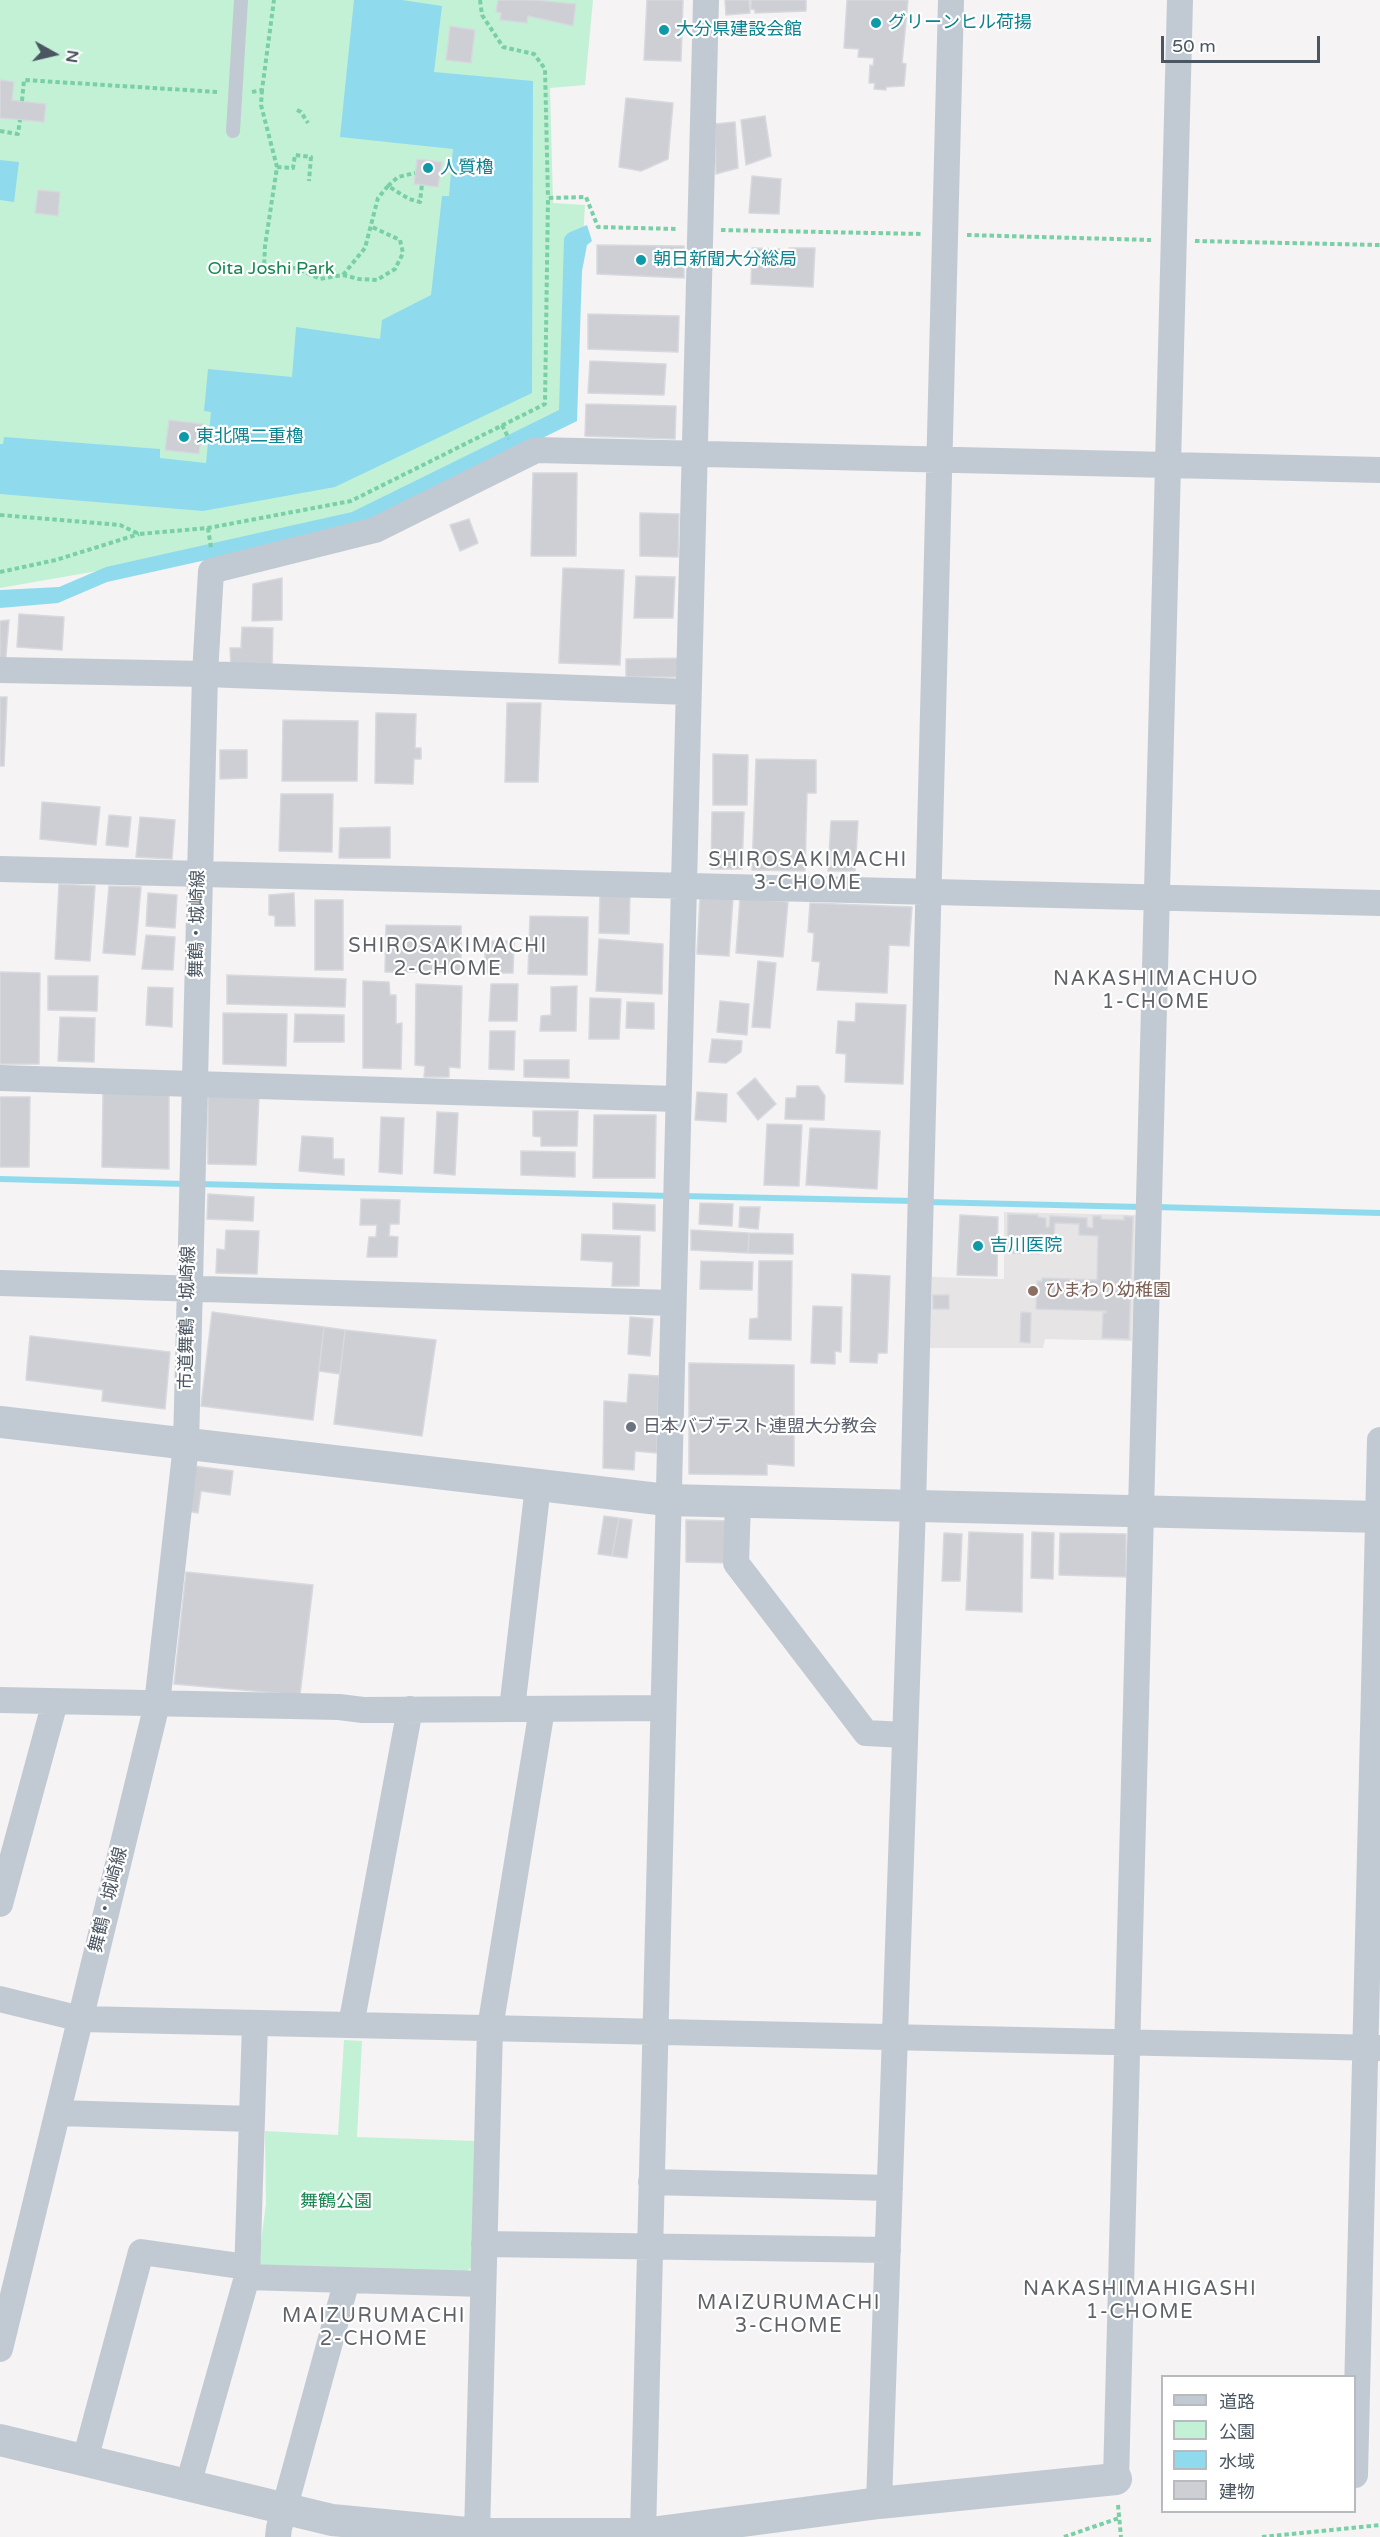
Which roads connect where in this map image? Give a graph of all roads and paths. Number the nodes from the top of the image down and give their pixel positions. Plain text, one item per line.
1 (242, 0) edge
2 (274, 0) edge
3 (480, 0) edge
4 (706, 0) edge
5 (951, 0) edge
6 (1180, 0) edge
7 (262, 90) junction
8 (234, 93) junction
9 (22, 101) dead end
10 (297, 110) dead end
11 (20, 120) dead end
12 (308, 123) dead end
13 (0, 131) edge
14 (233, 131) dead end
15 (277, 167) junction
16 (415, 173) dead end
17 (309, 181) dead end
18 (422, 184) dead end
19 (388, 186) junction
20 (548, 198) junction
21 (372, 227) junction
22 (700, 230) junction
23 (945, 235) junction
24 (1174, 240) junction
25 (1380, 245) edge
26 (343, 274) junction
27 (502, 425) junction
28 (507, 434) dead end
29 (694, 455) junction
30 (939, 460) junction
31 (1168, 465) junction
32 (1380, 470) edge
33 (0, 516) edge
34 (208, 528) junction
35 (139, 534) junction
36 (210, 538) dead end
37 (0, 572) edge
38 (0, 670) edge
39 (205, 674) junction
40 (688, 692) junction
41 (0, 869) edge
42 (200, 874) junction
43 (682, 886) junction
44 (929, 892) junction
45 (1156, 897) junction
46 (1380, 903) edge
47 (0, 1078) edge
48 (194, 1085) junction
49 (677, 1099) junction
50 (191, 1182) joint
51 (0, 1283) edge
52 (189, 1288) junction
53 (672, 1303) junction
54 (0, 1422) edge
55 (1380, 1440) edge
56 (186, 1445) junction
57 (538, 1486) junction
58 (667, 1500) junction
59 (738, 1502) junction
60 (913, 1506) junction
61 (1140, 1511) junction
62 (1379, 1517) edge
63 (0, 1700) edge
64 (55, 1701) junction
65 (157, 1704) junction
66 (662, 1708) junction
67 (410, 1709) junction
68 (512, 1709) junction
69 (542, 1709) junction
70 (905, 1735) junction
71 (0, 1904) edge
72 (0, 1999) edge
73 (81, 2019) junction
74 (255, 2023) junction
75 (351, 2025) junction
76 (490, 2028) junction
77 (655, 2032) junction
78 (895, 2037) junction
79 (1127, 2043) junction
80 (1373, 2048) edge
81 (58, 2113) junction
82 (252, 2120) junction
83 (651, 2182) junction
84 (890, 2188) junction
85 (484, 2244) junction
86 (650, 2247) junction
87 (888, 2250) junction
88 (247, 2272) junction
89 (348, 2280) junction
90 (483, 2284) junction
91 (0, 2349) edge
92 (0, 2440) edge
93 (1356, 2451) edge
94 (85, 2460) junction
95 (1116, 2479) junction
96 (188, 2485) junction
97 (879, 2503) junction
98 (1119, 2518) junction
99 (281, 2523) edge
100 (1380, 2525) edge
101 (477, 2534) junction
102 (643, 2534) junction
103 (1064, 2537) edge
104 (1121, 2537) edge
105 (1262, 2537) edge

1 - 8 lane
2 - 7 path
3 - 20 path
4 - 22 street
5 - 23 street
6 - 24 street
7 - 8 path
7 - 15 path
8 - 9 path
8 - 14 lane
10 - 12 path
11 - 13 path
15 - 17 path
15 - 26 path
16 - 19 path
18 - 19 path
19 - 21 path
20 - 22 path
20 - 27 path
21 - 26 path
21 - 26 path
22 - 23 path
22 - 29 street
23 - 24 path
23 - 30 street
24 - 25 path
24 - 31 street
27 - 28 path
27 - 34 path
29 - 30 street
29 - 39 street, 舞鶴・城崎線
29 - 40 street
30 - 31 street
30 - 44 street
31 - 32 street
31 - 45 street
33 - 35 path
34 - 35 path
34 - 36 path
35 - 37 path
38 - 39 street
39 - 40 street
39 - 42 street, 舞鶴・城崎線
40 - 43 street
41 - 42 street
42 - 43 street
42 - 48 street, 舞鶴・城崎線
43 - 44 street
43 - 49 street
44 - 45 street
44 - 60 street
45 - 46 street
45 - 61 street
47 - 48 street
48 - 49 street
48 - 50 street, 舞鶴・城崎線
49 - 53 street
50 - 52 street, 市道舞鶴・城崎線
51 - 52 street
52 - 53 street
52 - 56 street, 市道舞鶴・城崎線
53 - 58 street
54 - 56 street
55 - 62 street
56 - 57 street
56 - 65 street, 舞鶴・城崎線
57 - 58 street
57 - 68 street
58 - 59 street
58 - 66 street
59 - 60 street
59 - 70 street
60 - 61 street
60 - 70 street
61 - 62 street
61 - 79 street
62 - 80 street
63 - 64 street
64 - 65 street
64 - 71 street
65 - 67 street
65 - 73 street, 舞鶴・城崎線
66 - 69 street
66 - 77 street
67 - 68 street
67 - 75 street
68 - 69 street
69 - 76 street
70 - 78 street
72 - 73 street
73 - 74 street
73 - 81 street, 舞鶴・城崎線
74 - 75 street
74 - 82 street
75 - 76 street
76 - 77 street
76 - 85 street
77 - 78 street
77 - 83 street
78 - 79 street
78 - 84 street
79 - 80 street
79 - 95 street
80 - 93 street
81 - 82 street
81 - 91 street, 舞鶴・城崎線
82 - 88 street
83 - 84 street
83 - 86 street
84 - 87 street
85 - 86 street
85 - 90 street
86 - 87 street
86 - 102 street
87 - 97 street
88 - 89 street
88 - 94 street
88 - 96 street
89 - 90 street
89 - 99 street
90 - 101 street
92 - 94 street
94 - 96 street
95 - 97 street
95 - 98 path
96 - 99 street
97 - 102 street
98 - 103 path
98 - 104 path
99 - 101 street
100 - 105 path
101 - 102 street

